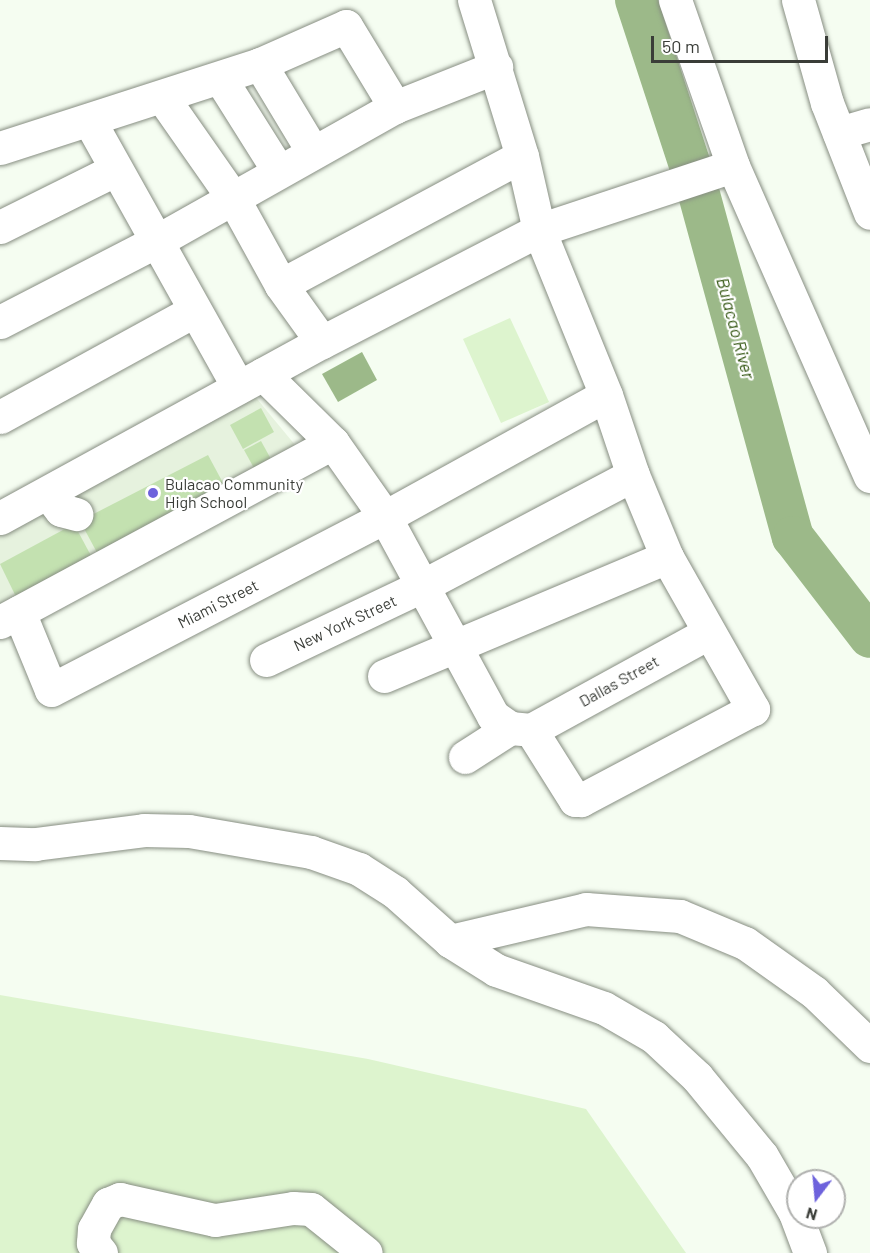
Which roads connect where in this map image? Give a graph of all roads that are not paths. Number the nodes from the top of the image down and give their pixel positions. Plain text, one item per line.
1 (474, 0) edge
2 (675, 0) edge
3 (798, 0) edge
4 (260, 64) junction
5 (496, 67) junction
6 (220, 78) junction
7 (163, 98) junction
8 (395, 107) junction
9 (89, 120) junction
10 (870, 124) edge
11 (839, 133) junction
12 (0, 148) edge
13 (314, 152) junction
14 (522, 156) junction
15 (115, 170) junction
16 (278, 170) junction
17 (720, 171) junction
18 (233, 198) junction
19 (870, 213) edge
20 (0, 227) edge
21 (539, 230) junction
22 (155, 242) junction
23 (281, 285) junction
24 (194, 311) junction
25 (0, 322) edge
26 (322, 342) junction
27 (250, 380) junction
28 (606, 395) junction
29 (0, 417) edge
30 (333, 443) junction
31 (633, 475) junction
32 (870, 476) edge
33 (48, 493) junction
34 (76, 514) dead end
35 (385, 517) junction
36 (0, 518) edge
37 (667, 557) junction
38 (424, 585) junction
39 (9, 617) edge
40 (708, 633) junction
41 (455, 648) junction
42 (266, 660) dead end
43 (384, 676) dead end
44 (521, 729) junction
45 (465, 757) dead end
46 (0, 843) edge
47 (450, 941) junction
48 (870, 1046) edge
49 (102, 1253) edge
50 (366, 1253) edge
51 (810, 1253) edge

1 - 5 street
2 - 17 street
3 - 11 street
4 - 6 street
4 - 8 street
4 - 13 street
5 - 8 street
5 - 14 street
6 - 7 street
6 - 16 street
7 - 9 street
7 - 18 street
8 - 13 street
9 - 12 street
9 - 15 street
10 - 11 street
11 - 19 street
13 - 16 street
14 - 21 street
14 - 23 street
15 - 20 street
15 - 22 street
16 - 18 street
17 - 21 street
17 - 32 street
18 - 22 street
18 - 23 street
21 - 26 street
21 - 28 street
22 - 24 street
22 - 25 street
23 - 26 street
24 - 27 street
24 - 29 street
26 - 27 street
27 - 30 street
27 - 33 street
28 - 31 street
28 - 35 street, Miami Street
30 - 35 street
30 - 39 street
31 - 37 street
31 - 38 street, New York Street
33 - 34 street
33 - 36 street
35 - 38 street
35 - 39 street, Miami Street
37 - 40 street
37 - 41 street
38 - 41 street
38 - 42 street, New York Street
40 - 44 street, Dallas Street
40 - 44 street
41 - 43 street
41 - 44 street
44 - 45 street, Dallas Street
46 - 47 street
47 - 48 street
47 - 51 street
49 - 50 street

